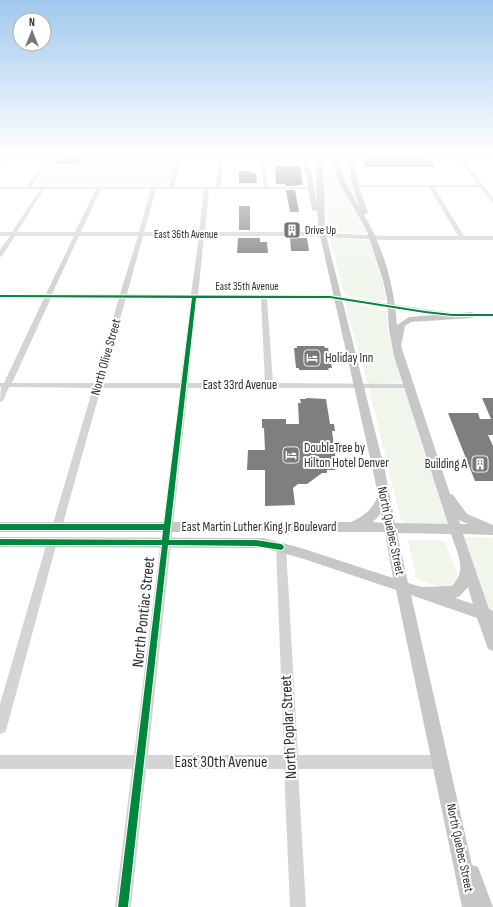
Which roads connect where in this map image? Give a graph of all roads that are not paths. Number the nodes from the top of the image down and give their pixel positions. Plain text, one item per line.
1 (37, 197) edge
2 (95, 197) edge
3 (151, 197) edge
4 (206, 197) edge
5 (313, 197) edge
6 (321, 197) edge
7 (350, 197) edge
8 (359, 197) edge
9 (438, 197) edge
10 (320, 222) junction
11 (370, 233) junction
12 (0, 234) edge
13 (14, 234) junction
14 (77, 234) junction
15 (141, 234) junction
16 (201, 234) junction
17 (323, 234) junction
18 (493, 235) edge
19 (461, 237) junction
20 (493, 238) edge
21 (0, 255) edge
22 (0, 296) edge
23 (48, 296) junction
24 (123, 296) junction
25 (194, 296) junction
26 (264, 296) junction
27 (338, 298) junction
28 (391, 307) junction
29 (472, 315) junction
30 (493, 315) edge
31 (397, 349) junction
32 (3, 385) edge
33 (98, 385) junction
34 (183, 385) junction
35 (269, 385) junction
36 (359, 385) junction
37 (408, 386) junction
38 (0, 399) edge
39 (442, 488) junction
40 (384, 496) junction
41 (0, 527) edge
42 (57, 527) junction
43 (166, 527) junction
44 (350, 527) junction
45 (391, 528) junction
46 (455, 529) junction
47 (493, 530) edge
48 (0, 542) edge
49 (52, 542) junction
50 (164, 542) junction
51 (281, 547) junction
52 (468, 568) junction
53 (405, 589) junction
54 (488, 616) edge
55 (493, 644) edge
56 (0, 727) edge
57 (0, 762) edge
58 (140, 762) junction
59 (291, 762) junction
60 (442, 762) junction
61 (456, 830) junction
62 (123, 907) edge
63 (298, 907) edge
64 (472, 907) edge
65 (483, 907) edge

1 - 13 street
2 - 14 street
3 - 15 street, North Olive Street
4 - 16 street, North Pontiac Street
5 - 10 main road
6 - 10 main road, North Quebec Street
7 - 11 main road
8 - 11 main road
9 - 19 street
10 - 17 main road, North Quebec Street
11 - 17 street, East 36th Avenue
11 - 19 street, East 36th Avenue
11 - 28 main road
12 - 13 street, East 36th Avenue
13 - 14 street, East 36th Avenue
13 - 21 street
14 - 15 street, East 36th Avenue
14 - 23 street
15 - 16 street, East 36th Avenue
15 - 24 street, North Olive Street
16 - 17 street, East 36th Avenue
16 - 25 street, North Pontiac Street
17 - 27 main road, North Quebec Street
18 - 19 street, East 36th Avenue
19 - 20 street, East 36th Avenue
22 - 23 street, East 35th Avenue
23 - 24 street, East 35th Avenue
23 - 32 street
24 - 25 street, East 35th Avenue
24 - 33 street, North Olive Street
25 - 26 street, East 35th Avenue
25 - 34 street, North Pontiac Street
26 - 27 street, East 35th Avenue
26 - 35 street
27 - 28 street, East 35th Avenue
27 - 36 main road, North Quebec Street
28 - 29 street, East 35th Avenue
28 - 31 main road
29 - 30 street, East 35th Avenue
29 - 31 main road
31 - 37 main road
32 - 33 street, East 33rd Avenue
32 - 38 street
33 - 34 street, East 33rd Avenue
33 - 42 street, North Olive Street
34 - 35 street, East 33rd Avenue
34 - 43 street, North Pontiac Street
35 - 36 street, East 33rd Avenue
36 - 37 street, East 33rd Avenue
36 - 40 main road, North Quebec Street
37 - 39 main road
39 - 46 main road
39 - 47 main road
40 - 44 main road
40 - 45 main road, North Quebec Street
41 - 42 main road, East Martin Luther King Jr Boulevard
42 - 43 main road, East Martin Luther King Jr Boulevard
43 - 44 main road, East Martin Luther King Jr Boulevard
43 - 50 street, North Pontiac Street
44 - 45 main road, East Martin Luther King Jr Boulevard
45 - 46 main road, East Martin Luther King Jr Boulevard
45 - 53 main road, North Quebec Street
46 - 47 main road, East Martin Luther King Jr Boulevard
46 - 52 main road
48 - 49 main road, East Martin Luther King Jr Boulevard
49 - 50 main road, East Martin Luther King Jr Boulevard
49 - 56 street
50 - 51 main road, East Martin Luther King Jr Boulevard
50 - 58 street, North Pontiac Street
51 - 53 main road, East Martin Luther King Jr Boulevard
51 - 59 street, North Poplar Street
52 - 53 main road
52 - 54 main road
53 - 54 main road, East Martin Luther King Jr Boulevard
53 - 60 main road, North Quebec Street
54 - 55 main road
57 - 58 street, East 30th Avenue
58 - 59 street, East 30th Avenue
58 - 62 street, North Pontiac Street
59 - 60 street, East 30th Avenue
59 - 63 street, North Poplar Street
60 - 61 main road, North Quebec Street
61 - 64 main road, North Quebec Street
61 - 65 main road

